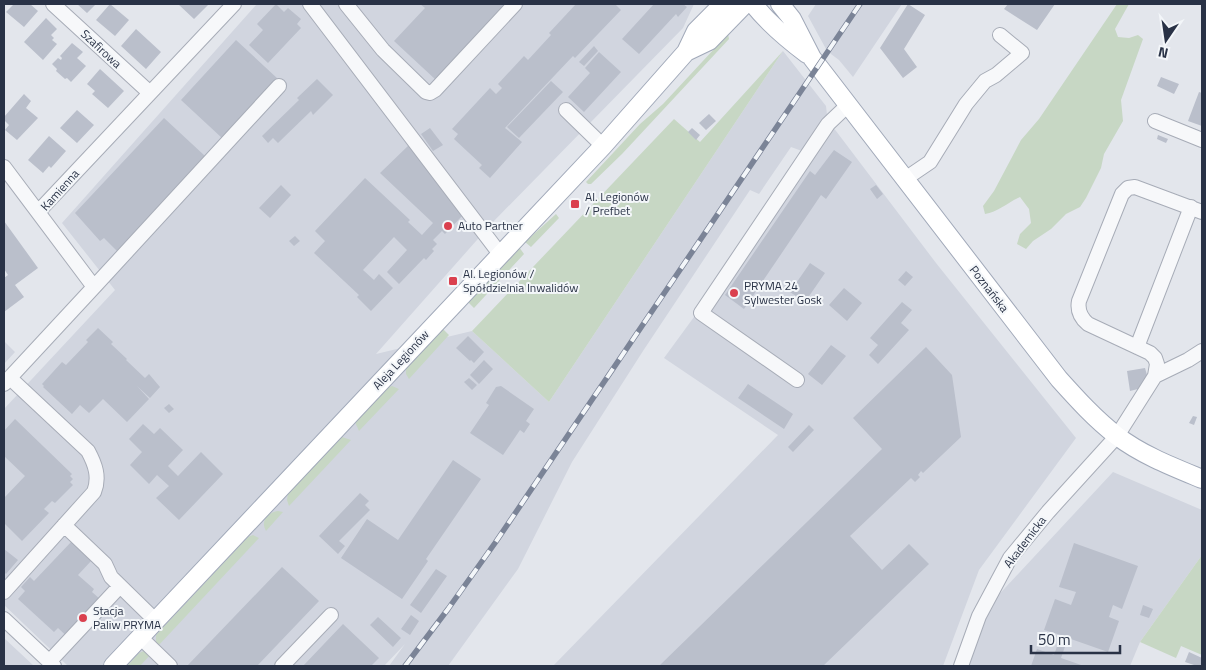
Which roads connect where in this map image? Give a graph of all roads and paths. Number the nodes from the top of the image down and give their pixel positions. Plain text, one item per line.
1 (53, 4) edge
2 (234, 4) edge
3 (310, 4) edge
4 (346, 4) edge
5 (515, 4) edge
6 (723, 4) edge
7 (745, 4) edge
8 (753, 4) edge
9 (780, 4) edge
10 (1000, 35) dead end
11 (686, 52) junction
12 (812, 58) junction
13 (278, 86) dead end
14 (150, 93) junction
15 (849, 104) junction
16 (566, 110) dead end
17 (1155, 121) dead end
18 (1202, 140) edge
19 (603, 146) junction
20 (4, 166) edge
21 (905, 179) junction
22 (1197, 209) edge
23 (38, 212) junction
24 (500, 254) junction
25 (94, 287) junction
26 (1137, 347) junction
27 (1202, 351) edge
28 (1155, 376) junction
29 (797, 380) dead end
30 (7, 381) edge
31 (1117, 436) junction
32 (1202, 479) edge
33 (64, 525) junction
34 (120, 586) junction
35 (4, 592) edge
36 (331, 615) dead end
37 (4, 619) edge
38 (156, 621) junction
39 (140, 638) junction
40 (51, 664) edge
41 (113, 666) edge
42 (170, 666) edge
43 (282, 666) edge
44 (961, 666) edge

1 - 14 street, Szafirowa
2 - 14 street, Kamienna
3 - 24 street
4 - 5 street
6 - 11 main road, Aleja Legionów
7 - 11 main road, Aleja Legionów
8 - 12 main road, Poznańska
9 - 12 main road, Poznańska
10 - 21 street
11 - 19 main road, Aleja Legionów
12 - 15 main road, Poznańska
13 - 25 street
14 - 23 street, Kamienna
15 - 21 main road, Poznańska
15 - 29 street
16 - 19 street
17 - 18 street
19 - 24 main road, Aleja Legionów
20 - 23 street
21 - 31 main road, Poznańska
22 - 26 street
22 - 26 street
23 - 25 street, Kamienna
24 - 38 main road, Aleja Legionów
25 - 30 street
26 - 28 street
27 - 28 street
28 - 31 street, Akademicka
30 - 33 street
31 - 32 main road, Poznańska
31 - 44 street, Akademicka
33 - 34 street
33 - 35 street
34 - 38 street
34 - 40 street
36 - 43 street
37 - 40 street
38 - 39 main road, Aleja Legionów
39 - 41 main road, Aleja Legionów
39 - 42 street

